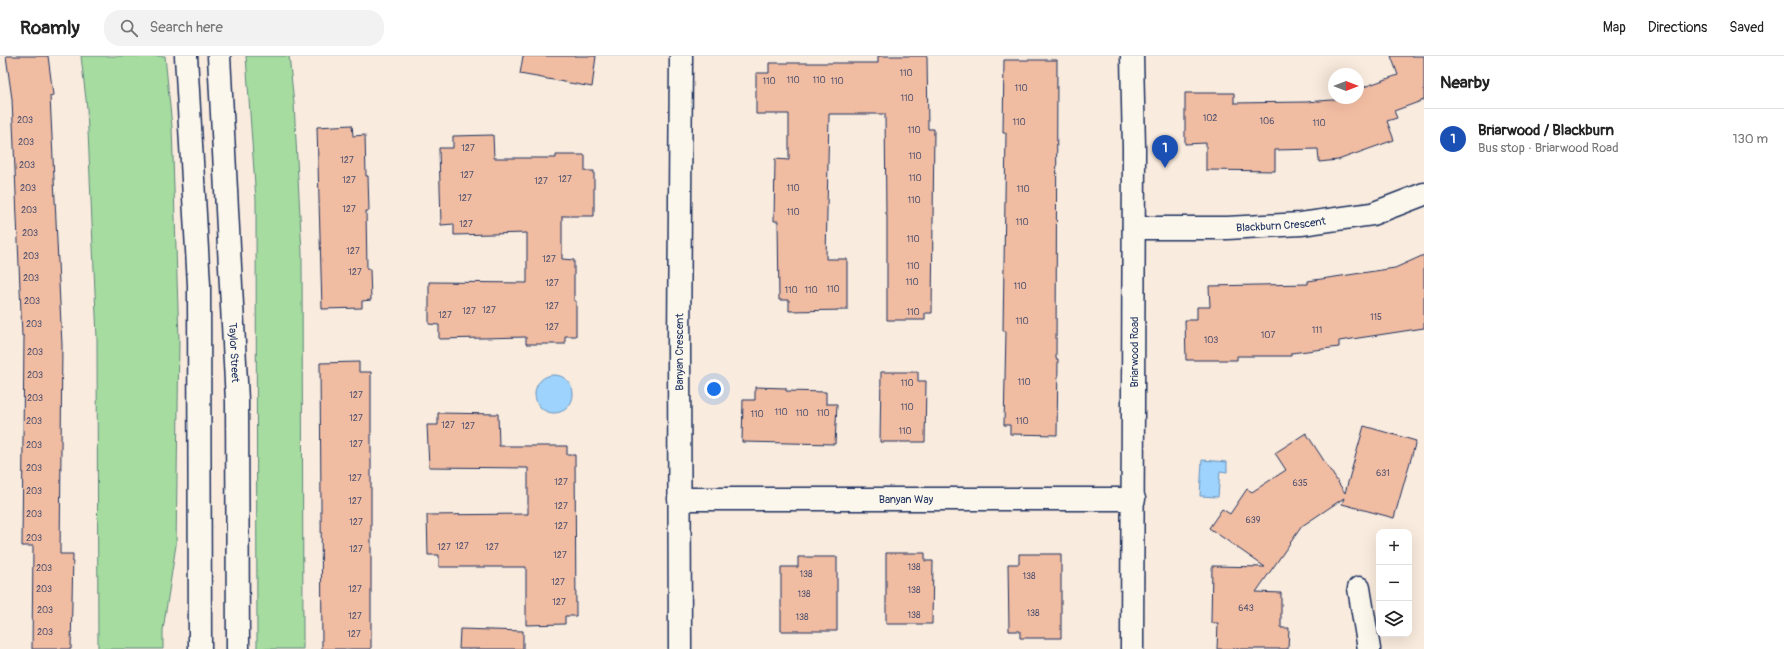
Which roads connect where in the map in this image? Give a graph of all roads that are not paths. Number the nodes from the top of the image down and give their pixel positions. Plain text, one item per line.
1 (186, 56) edge
2 (219, 56) edge
3 (681, 56) edge
4 (1132, 56) edge
5 (1424, 194) edge
6 (1134, 228) junction
7 (679, 499) junction
8 (1134, 499) junction
9 (1359, 588) dead end
10 (200, 649) edge
11 (238, 649) edge
12 (680, 649) edge
13 (1132, 649) edge
14 (1369, 649) edge

1 - 10 street
2 - 11 street, Taylor Street
3 - 7 street, Banyan Crescent
4 - 6 street, Briarwood Road
5 - 6 street, Blackburn Crescent
6 - 8 street, Briarwood Road
7 - 8 street, Banyan Way
7 - 12 street, Banyan Crescent
8 - 13 street, Briarwood Road
9 - 14 street

